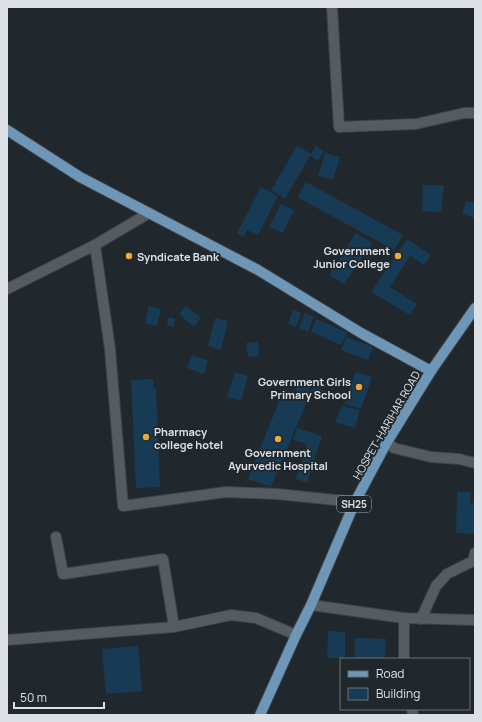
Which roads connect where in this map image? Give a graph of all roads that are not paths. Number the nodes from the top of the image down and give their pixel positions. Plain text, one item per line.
1 (332, 7) edge
2 (475, 113) edge
3 (7, 130) edge
4 (149, 213) junction
5 (95, 245) junction
6 (7, 289) edge
7 (475, 308) edge
8 (431, 371) junction
9 (387, 442) junction
10 (475, 463) edge
11 (355, 502) junction
12 (56, 537) dead end
13 (475, 553) edge
14 (311, 605) junction
15 (404, 618) junction
16 (422, 619) junction
17 (475, 620) edge
18 (174, 627) junction
19 (296, 635) junction
20 (7, 640) edge
21 (404, 658) edge
22 (260, 715) edge

1 - 2 street
3 - 4 main road
4 - 5 street
4 - 8 main road
5 - 6 street
5 - 11 street
7 - 8 main road, HOSPET-HARIHAR ROAD / SH25
8 - 9 main road, HOSPET-HARIHAR ROAD / SH25
9 - 10 street
9 - 11 main road, HOSPET-HARIHAR ROAD / SH25
11 - 14 main road, HOSPET-HARIHAR ROAD / SH25
12 - 18 street
13 - 16 street
14 - 15 street
14 - 19 main road, HOSPET-HARIHAR ROAD / SH25
15 - 16 street
15 - 21 street
16 - 17 street
18 - 19 street
18 - 20 street
19 - 22 main road, HOSPET-HARIHAR ROAD / SH25

